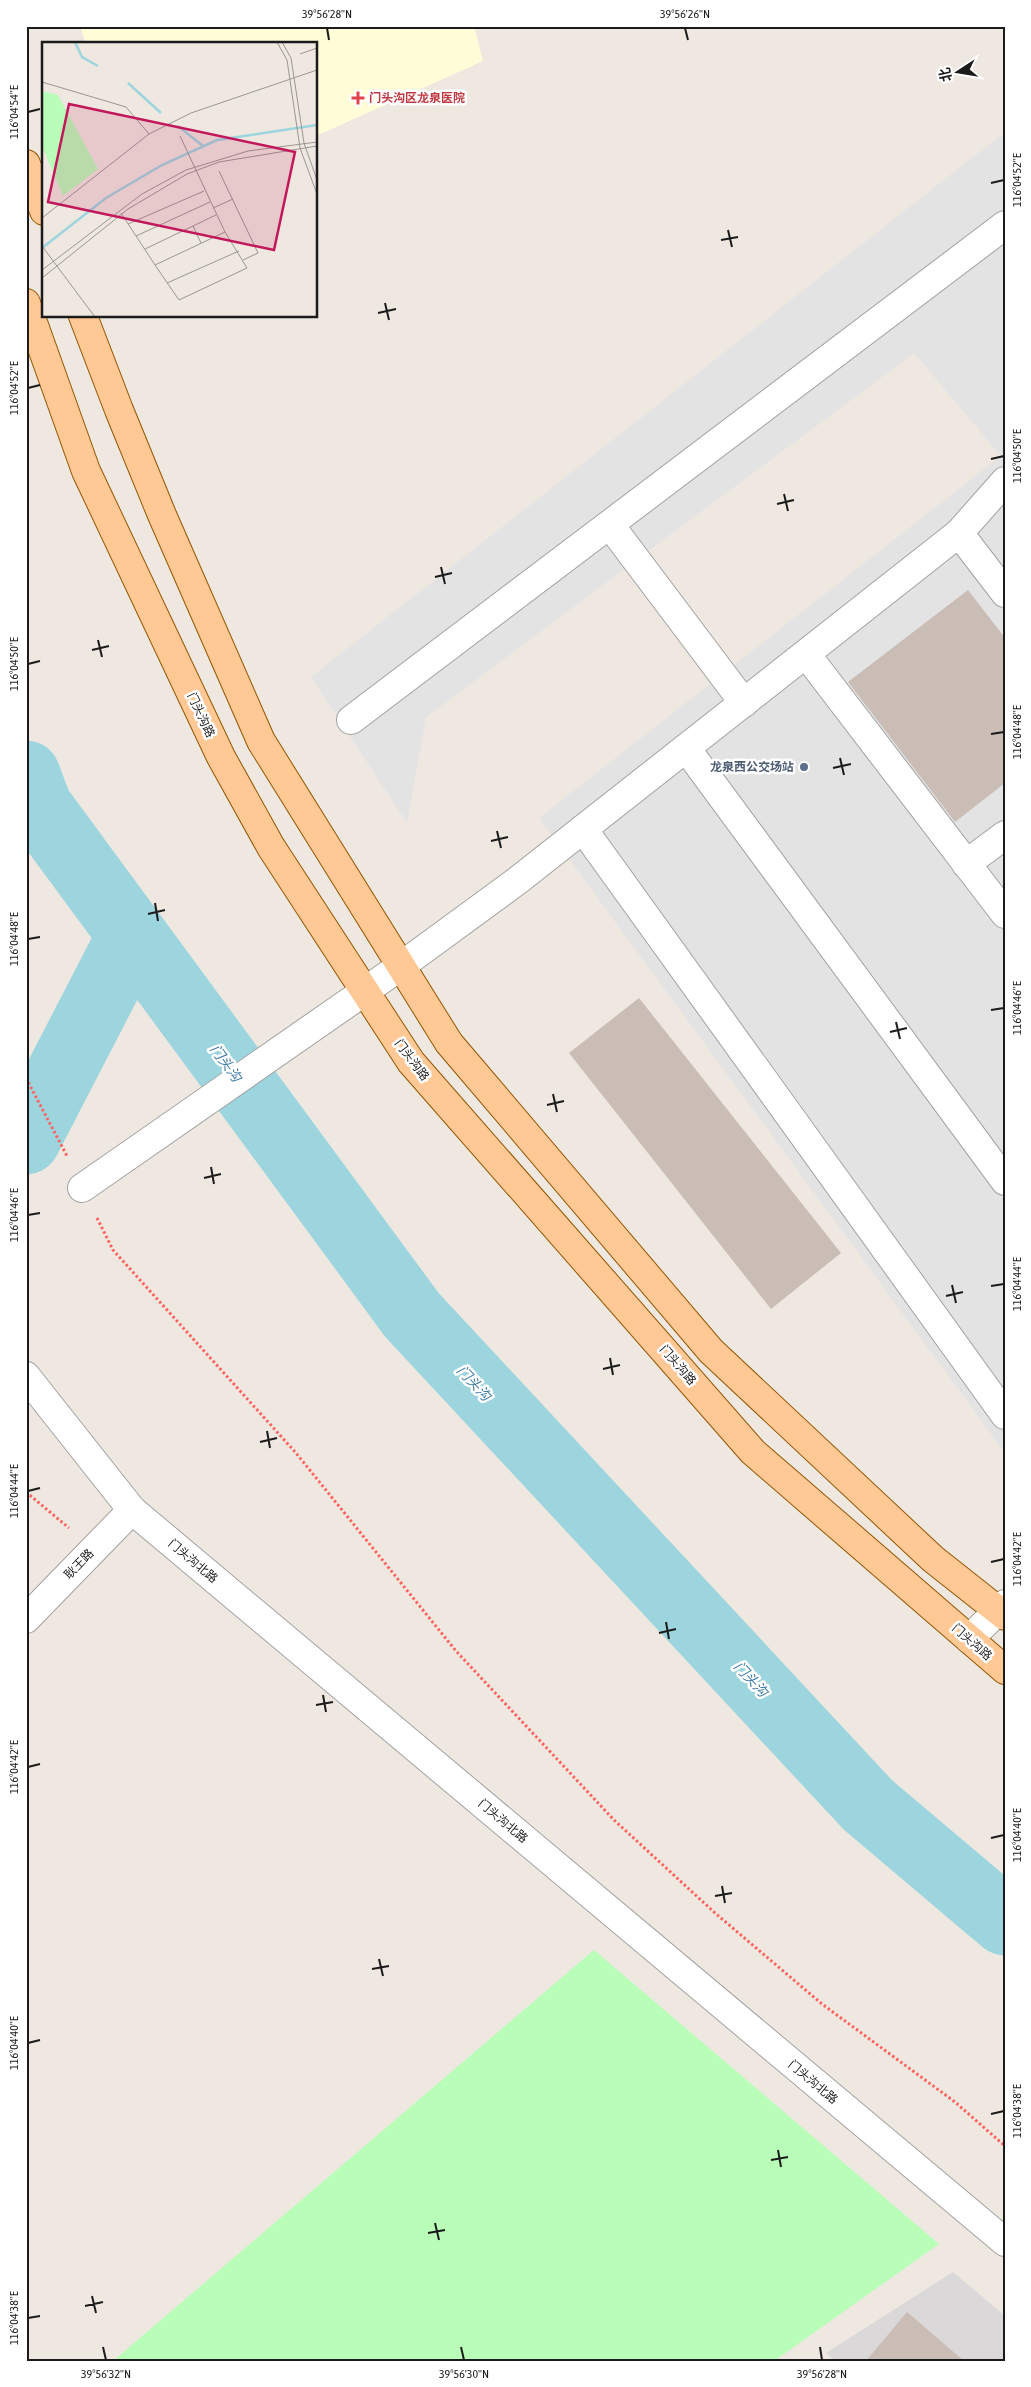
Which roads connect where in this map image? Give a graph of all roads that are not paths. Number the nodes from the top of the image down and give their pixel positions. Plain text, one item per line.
1 (26, 164) edge
2 (42, 206) edge
3 (1005, 225) edge
4 (26, 303) edge
5 (84, 318) edge
6 (1005, 481) edge
7 (610, 525) junction
8 (959, 533) junction
9 (1005, 593) edge
10 (806, 654) junction
11 (744, 703) junction
12 (351, 720) dead end
13 (686, 748) junction
14 (583, 829) junction
15 (1005, 835) edge
16 (966, 864) junction
17 (1005, 914) edge
18 (401, 966) junction
19 (360, 994) junction
20 (1005, 1181) edge
21 (82, 1188) road end
22 (26, 1376) edge
23 (1005, 1414) edge
24 (132, 1510) junction
25 (1002, 1610) edge
26 (26, 1619) edge
27 (969, 1639) junction
28 (1005, 1670) edge
29 (1005, 2242) edge

1 - 2 main road
3 - 7 street
4 - 19 main road, 门头沟路
5 - 18 main road
6 - 8 street
7 - 11 street
7 - 12 street
8 - 9 street
8 - 10 street
10 - 11 street
10 - 16 street
11 - 13 street
13 - 14 street
13 - 20 street
14 - 18 street
14 - 23 street
15 - 16 street
16 - 17 street
18 - 19 street
18 - 25 main road
19 - 21 street
19 - 27 main road, 门头沟路
22 - 24 street, 门头沟北路
24 - 26 street, 耿王路
24 - 29 street, 门头沟北路
25 - 27 street
27 - 28 main road, 门头沟路

